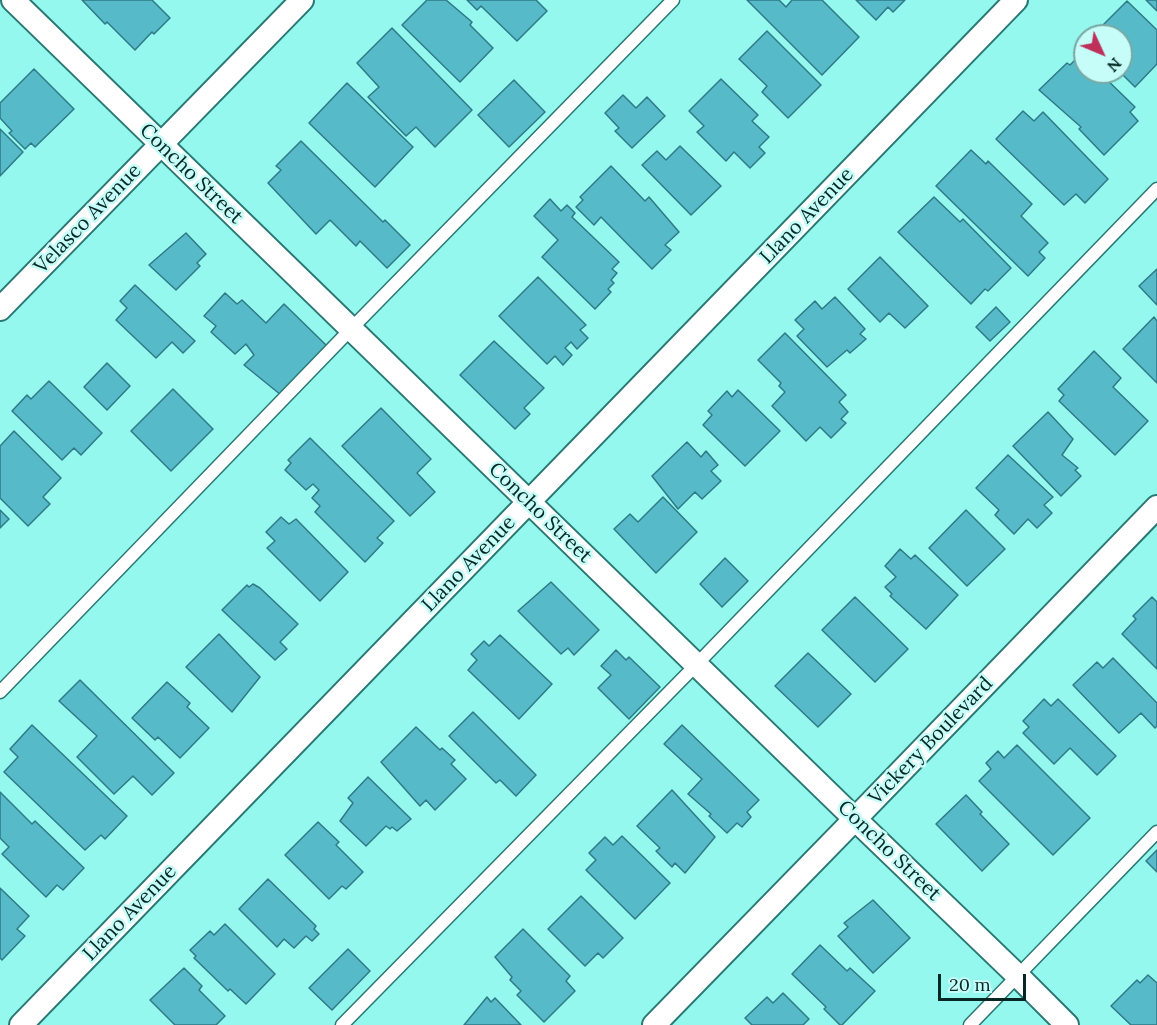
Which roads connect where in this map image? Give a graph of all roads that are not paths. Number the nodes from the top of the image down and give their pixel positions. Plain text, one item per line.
1 (13, 0) edge
2 (302, 0) edge
3 (673, 0) edge
4 (1016, 0) edge
5 (161, 144) junction
6 (1157, 189) edge
7 (0, 309) edge
8 (351, 329) junction
9 (529, 502) junction
10 (1157, 507) edge
11 (696, 665) junction
12 (0, 692) edge
13 (855, 819) junction
14 (1157, 832) edge
15 (1018, 976) junction
16 (21, 1025) edge
17 (342, 1025) edge
18 (654, 1025) edge
19 (970, 1025) edge
20 (1067, 1025) edge

1 - 5 street, Concho Street
2 - 5 street, Velasco Avenue
3 - 8 lane
4 - 9 street, Llano Avenue
5 - 7 street, Velasco Avenue
5 - 8 street, Concho Street
6 - 11 lane
8 - 9 street, Concho Street
8 - 12 lane
9 - 11 street, Concho Street
9 - 16 street, Llano Avenue
10 - 13 street, Vickery Boulevard
11 - 13 street, Concho Street
11 - 17 lane
13 - 15 street, Concho Street
13 - 18 street, Vickery Boulevard
14 - 15 lane
15 - 19 lane
15 - 20 street, Concho Street

